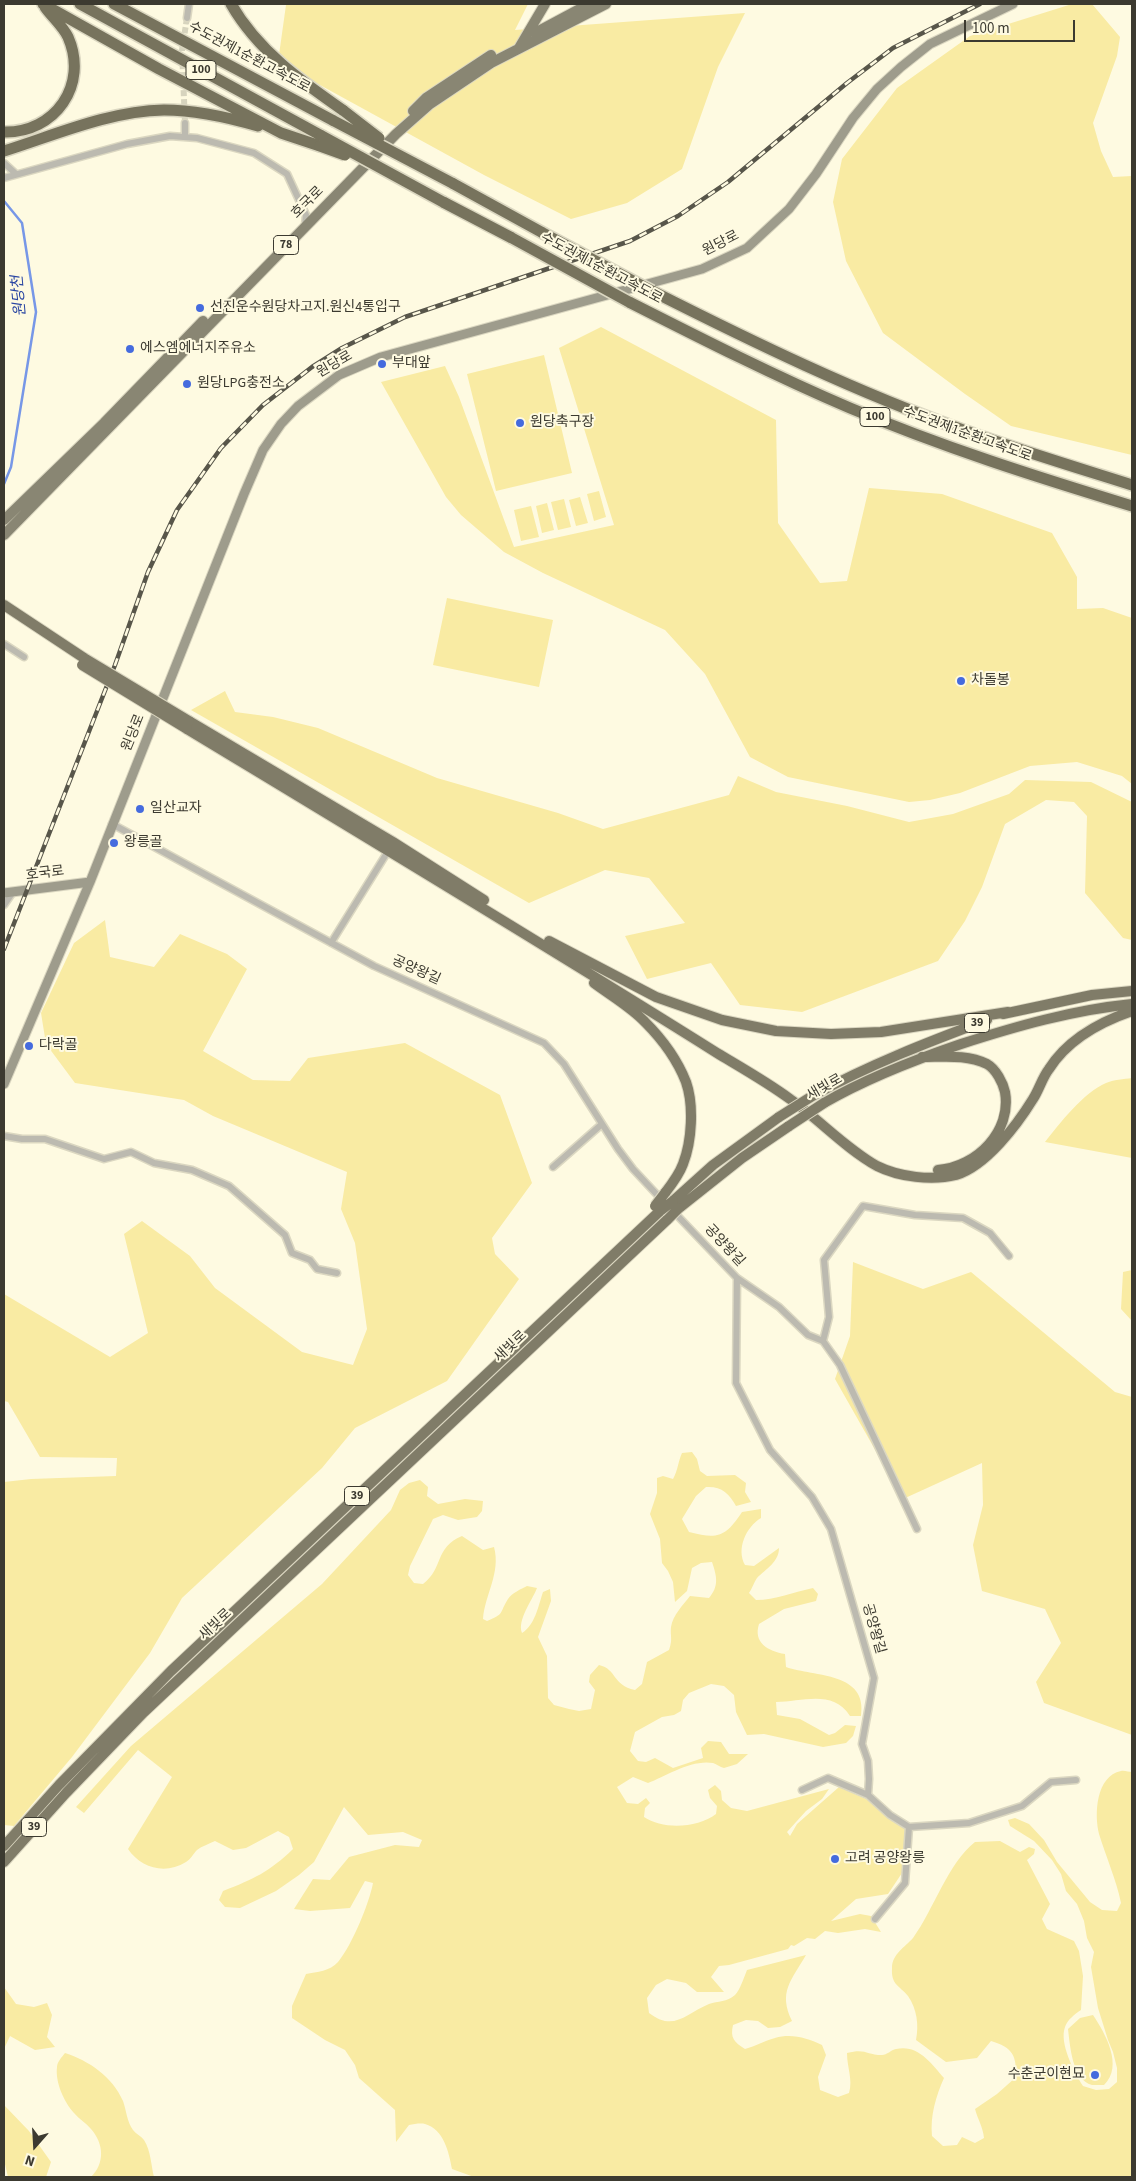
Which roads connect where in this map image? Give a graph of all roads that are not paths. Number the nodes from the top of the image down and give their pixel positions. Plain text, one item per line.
1 (43, 4) edge
2 (80, 4) edge
3 (114, 4) edge
4 (189, 4) edge
5 (231, 4) edge
6 (545, 4) edge
7 (589, 4) edge
8 (606, 4) edge
9 (1013, 4) edge
10 (187, 18) tunnel mouth
11 (525, 38) junction
12 (519, 49) junction
13 (185, 124) tunnel mouth
14 (4, 132) edge
15 (281, 133) junction
16 (185, 137) junction
17 (321, 141) junction
18 (4, 151) edge
19 (406, 159) junction
20 (4, 163) edge
21 (16, 174) junction
22 (6, 177) edge
23 (306, 215) junction
24 (305, 226) junction
25 (1132, 485) edge
26 (1132, 506) edge
27 (4, 520) edge
28 (4, 535) edge
29 (4, 605) edge
30 (4, 612) edge
31 (4, 644) edge
32 (24, 656) dead end
33 (83, 661) junction
34 (112, 824) junction
35 (391, 846) junction
36 (90, 882) junction
37 (8, 893) edge
38 (4, 905) edge
39 (540, 939) junction
40 (331, 943) junction
41 (1132, 990) edge
42 (1132, 1004) edge
43 (1132, 1011) edge
44 (1008, 1012) junction
45 (922, 1057) junction
46 (4, 1084) edge
47 (602, 1124) junction
48 (4, 1136) edge
49 (554, 1167) dead end
50 (672, 1201) junction
51 (661, 1212) junction
52 (1009, 1256) dead end
53 (337, 1273) dead end
54 (737, 1278) junction
55 (824, 1341) junction
56 (918, 1529) dead end
57 (1076, 1780) dead end
58 (63, 1789) junction
59 (802, 1790) dead end
60 (868, 1795) junction
61 (909, 1827) junction
62 (4, 1846) edge
63 (4, 1862) edge
64 (875, 1919) dead end

1 - 14 highway
1 - 15 highway
2 - 17 highway, 수도권제1순환고속도로 / 100
3 - 19 highway, 수도권제1순환고속도로 / 100, bridge
4 - 10 street
5 - 19 highway, bridge
6 - 11 main road
7 - 11 main road, 호국로 / 78
8 - 12 main road, 호국로 / 78
9 - 34 main road, 원당로
11 - 12 main road
11 - 23 main road, 호국로 / 78
12 - 24 main road, 호국로 / 78
13 - 16 street
15 - 17 highway
15 - 18 highway
16 - 21 street
16 - 23 street
17 - 26 highway, 수도권제1순환고속도로 / 100, bridge
19 - 25 highway, 수도권제1순환고속도로 / 100, bridge
20 - 21 street
21 - 22 street
23 - 24 street
23 - 27 main road, 호국로 / 78
24 - 28 main road, 호국로 / 78
29 - 33 highway
30 - 33 highway
31 - 32 street
33 - 35 highway, bridge
34 - 36 main road, 원당로
34 - 40 street, 공양왕길
35 - 39 highway
35 - 40 street
36 - 37 main road, 호국로
36 - 46 main road, 원당로
37 - 38 street
39 - 43 highway
39 - 44 highway
39 - 45 highway
39 - 50 highway
40 - 47 street, 공양왕길
41 - 44 highway, 새빛로 / 39
42 - 45 highway, 새빛로 / 39
44 - 50 highway, 새빛로 / 39, bridge
45 - 50 highway, 새빛로 / 39, bridge
47 - 49 street
47 - 54 street, 공양왕길
48 - 53 street
50 - 51 highway, 새빛로 / 39, bridge
51 - 58 highway, 새빛로 / 39
51 - 58 highway, 새빛로 / 39
52 - 55 street
54 - 55 street
54 - 60 street, 공양왕길
55 - 56 street
57 - 61 street
58 - 62 highway, 새빛로 / 39
58 - 63 highway, 새빛로 / 39
59 - 60 street
60 - 61 street
61 - 64 street

